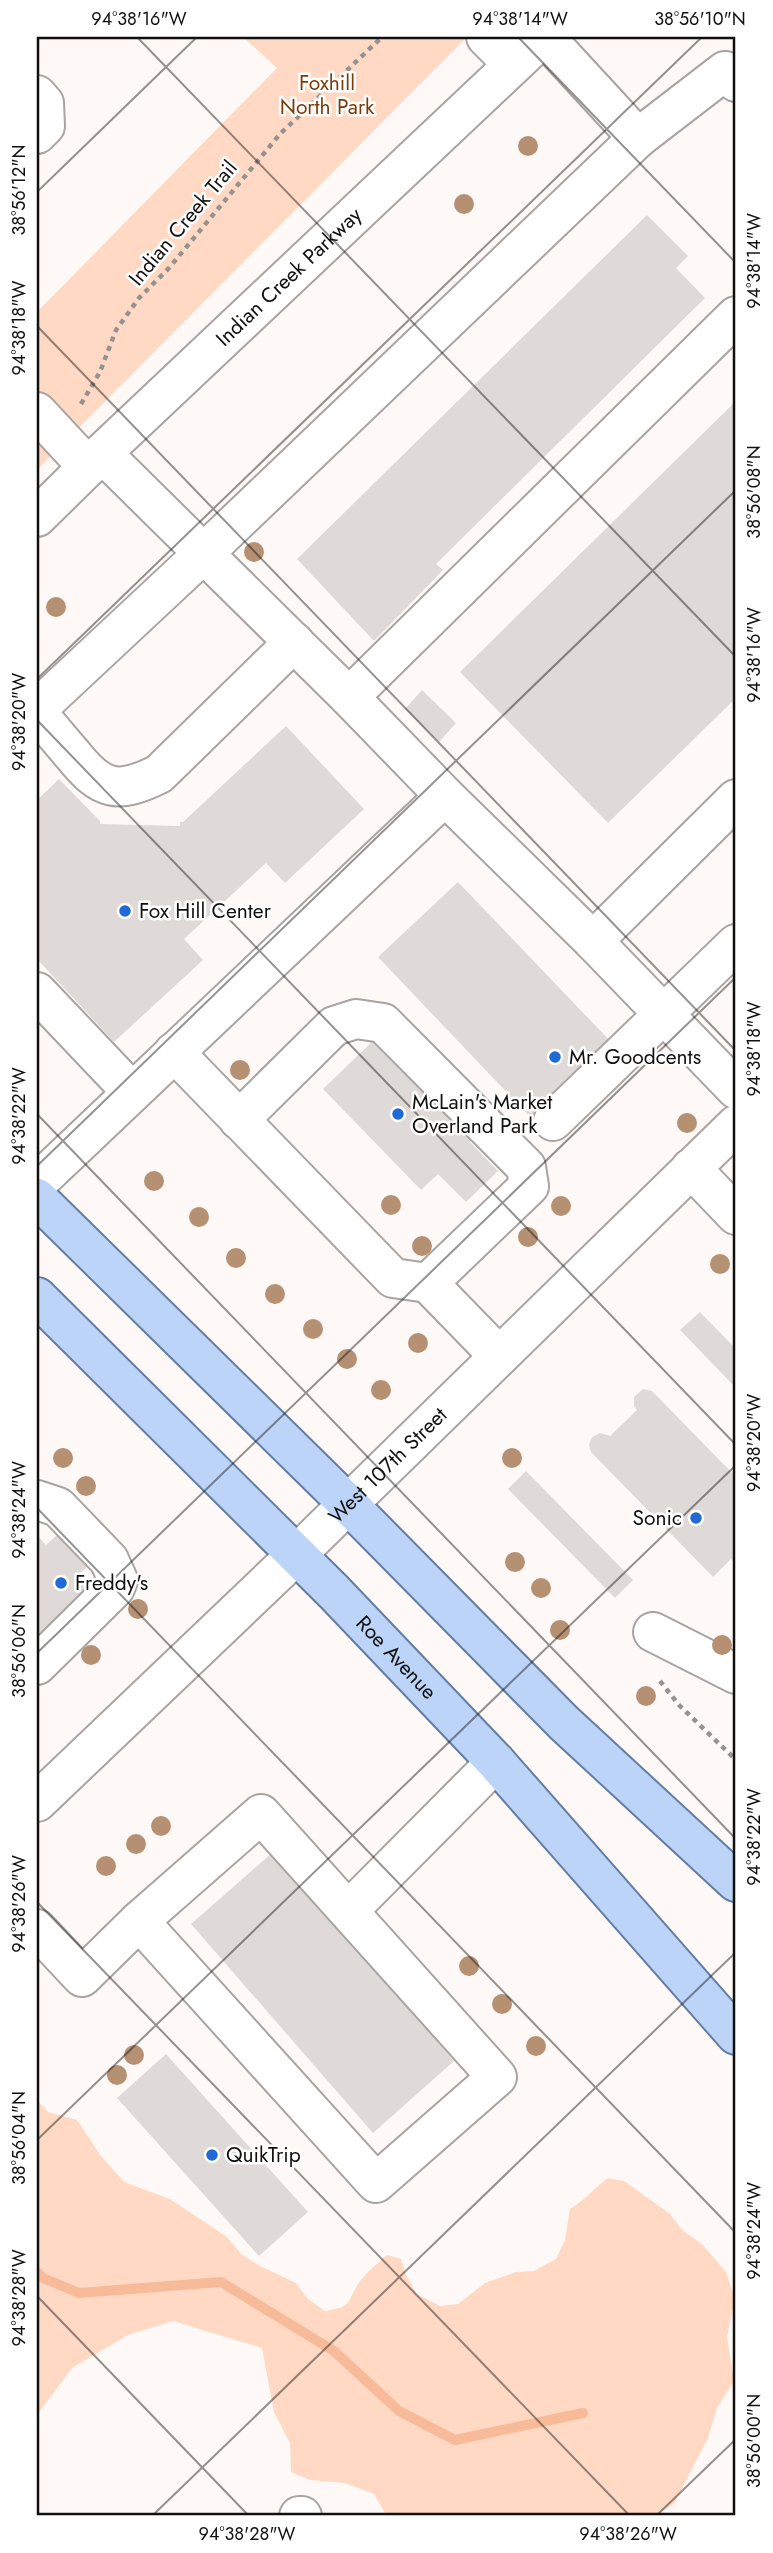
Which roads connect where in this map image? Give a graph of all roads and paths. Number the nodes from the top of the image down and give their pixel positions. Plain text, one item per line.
1 (382, 37) edge
2 (486, 37) edge
3 (544, 37) edge
4 (513, 64) junction
5 (732, 69) edge
6 (37, 95) edge
7 (37, 134) edge
8 (638, 138) junction
9 (736, 316) edge
10 (46, 422) edge
11 (95, 460) junction
12 (37, 517) edge
13 (204, 553) junction
14 (294, 642) junction
15 (349, 697) junction
16 (37, 710) edge
17 (445, 796) junction
18 (736, 799) edge
19 (593, 941) junction
20 (736, 944) edge
21 (37, 992) edge
22 (663, 1014) junction
23 (174, 1052) junction
24 (736, 1089) edge
25 (132, 1093) junction
26 (239, 1120) junction
27 (553, 1121) dead end
28 (736, 1125) edge
29 (691, 1168) junction
30 (37, 1183) edge
31 (37, 1198) edge
32 (736, 1215) edge
33 (428, 1283) junction
34 (37, 1297) edge
35 (499, 1356) junction
36 (37, 1500) edge
37 (347, 1503) junction
38 (296, 1555) junction
39 (653, 1632) dead end
40 (37, 1665) edge
41 (736, 1674) edge
42 (657, 1677) dead end
43 (736, 1760) edge
44 (496, 1762) junction
45 (37, 1802) edge
46 (736, 1882) edge
47 (348, 1910) junction
48 (139, 1922) junction
49 (37, 1929) edge
50 (736, 2035) edge

1 - 10 path, Indian Creek Trail
2 - 4 street
3 - 4 street, Indian Creek Parkway
3 - 8 street
4 - 11 street, Indian Creek Parkway
5 - 8 street
6 - 7 street
8 - 13 street
9 - 15 street
10 - 11 street
11 - 12 street, Indian Creek Parkway
11 - 13 street
13 - 14 street
13 - 16 street
14 - 15 street
14 - 16 street
15 - 17 street
17 - 19 street
17 - 23 street
18 - 19 street
19 - 22 street
20 - 22 street
21 - 25 street
22 - 24 street
22 - 27 street
23 - 25 street
23 - 26 street
25 - 30 street
26 - 33 street
26 - 33 street
28 - 29 street, West 107th Street
29 - 32 street
29 - 35 street, West 107th Street
31 - 37 main road
33 - 35 street
34 - 38 main road, Roe Avenue
35 - 37 street, West 107th Street
36 - 40 street
37 - 38 street, West 107th Street
37 - 46 main road
38 - 44 main road, Roe Avenue
38 - 45 street, West 107th Street
39 - 41 street
42 - 43 path
44 - 47 street
44 - 50 main road, Roe Avenue
47 - 48 street
47 - 48 street
48 - 49 street

